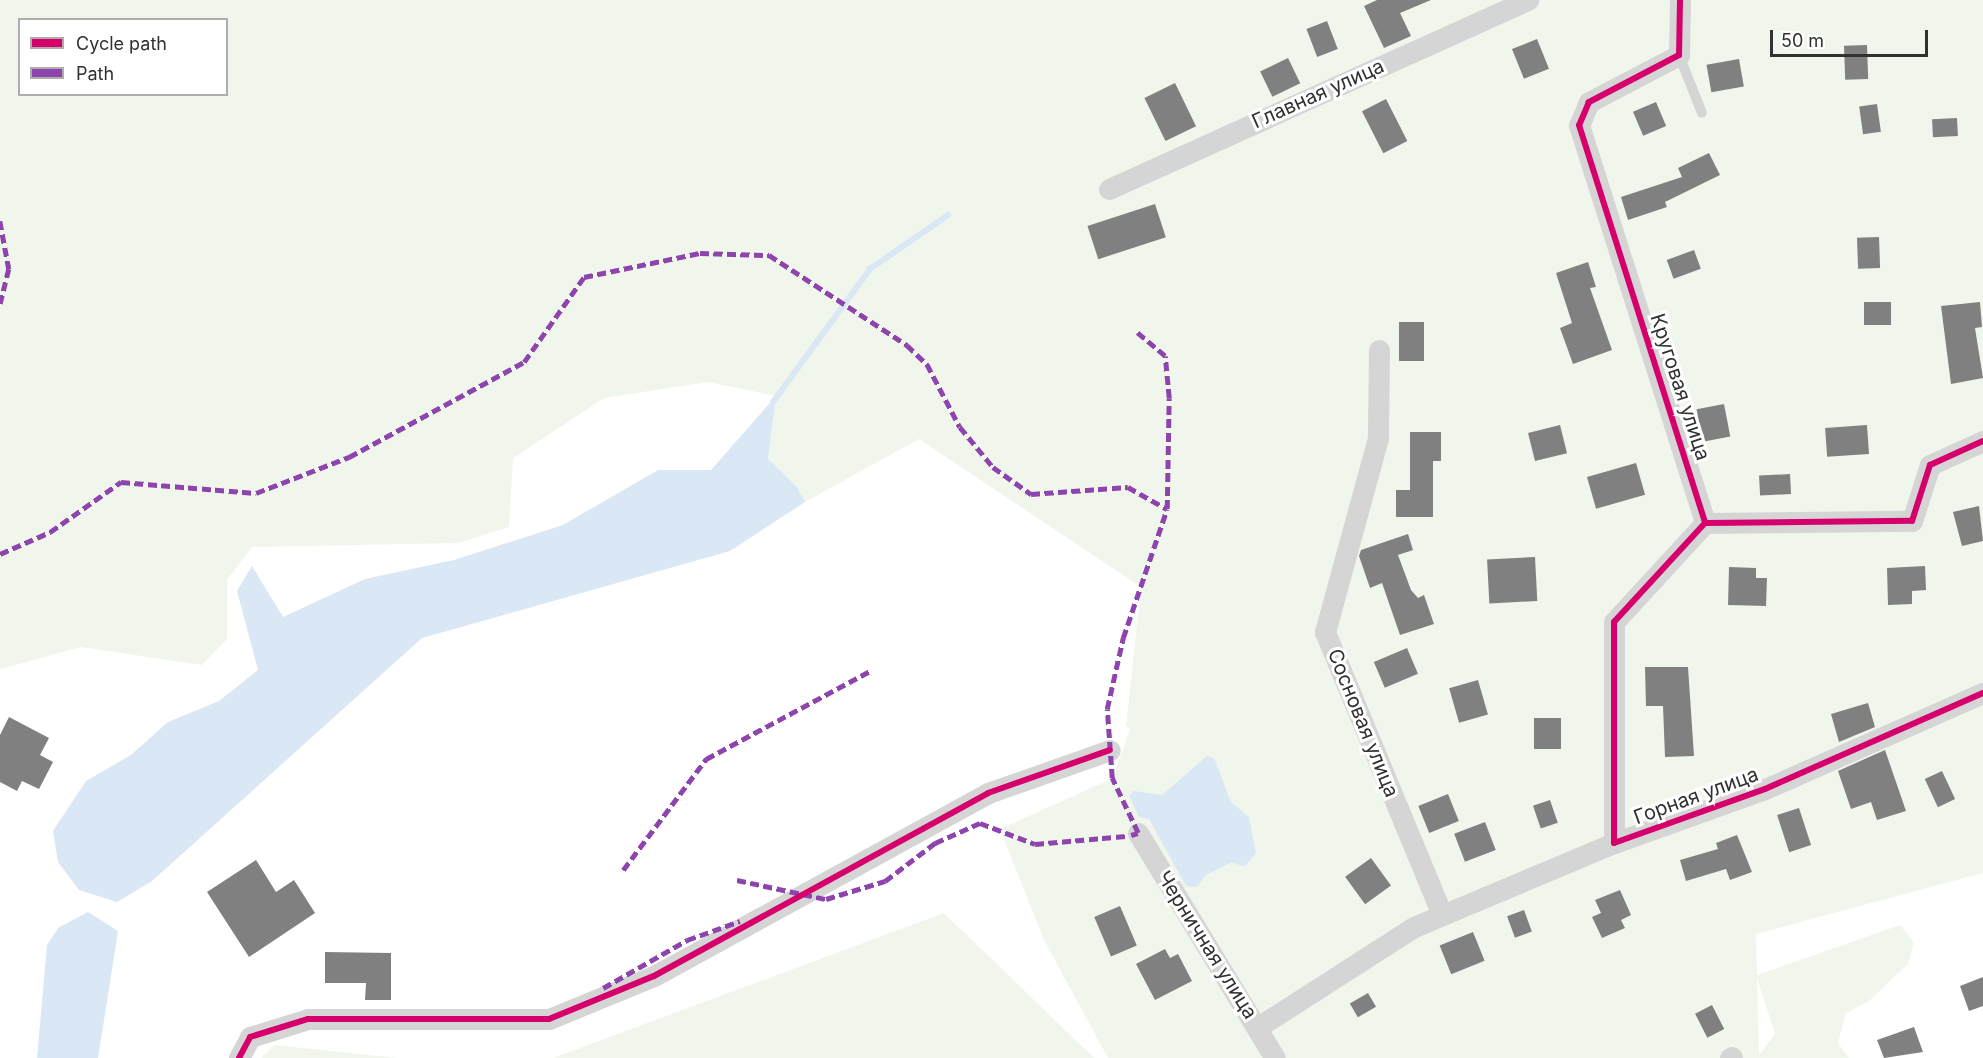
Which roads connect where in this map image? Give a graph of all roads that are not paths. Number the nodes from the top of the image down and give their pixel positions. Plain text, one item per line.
1 (1528, 0) edge
2 (1680, 0) edge
3 (1679, 54) junction
4 (1702, 113) dead end
5 (1109, 189) dead end
6 (1379, 350) dead end
7 (1983, 441) edge
8 (1705, 524) junction
9 (1983, 693) edge
10 (1110, 750) dead end
11 (1138, 833) dead end
12 (1614, 843) junction
13 (1442, 915) junction
14 (1258, 1028) junction
15 (239, 1058) edge
16 (1275, 1058) edge

1 - 5 street, Главная улица
2 - 3 street
3 - 4 lane
3 - 8 street, Круговая улица
6 - 13 street, Сосновая улица
7 - 8 street
8 - 12 street, Горная улица
9 - 12 street, Горная улица
10 - 15 street
11 - 14 street, Черничная улица
12 - 13 street
13 - 14 street
14 - 16 street, Черничная улица

